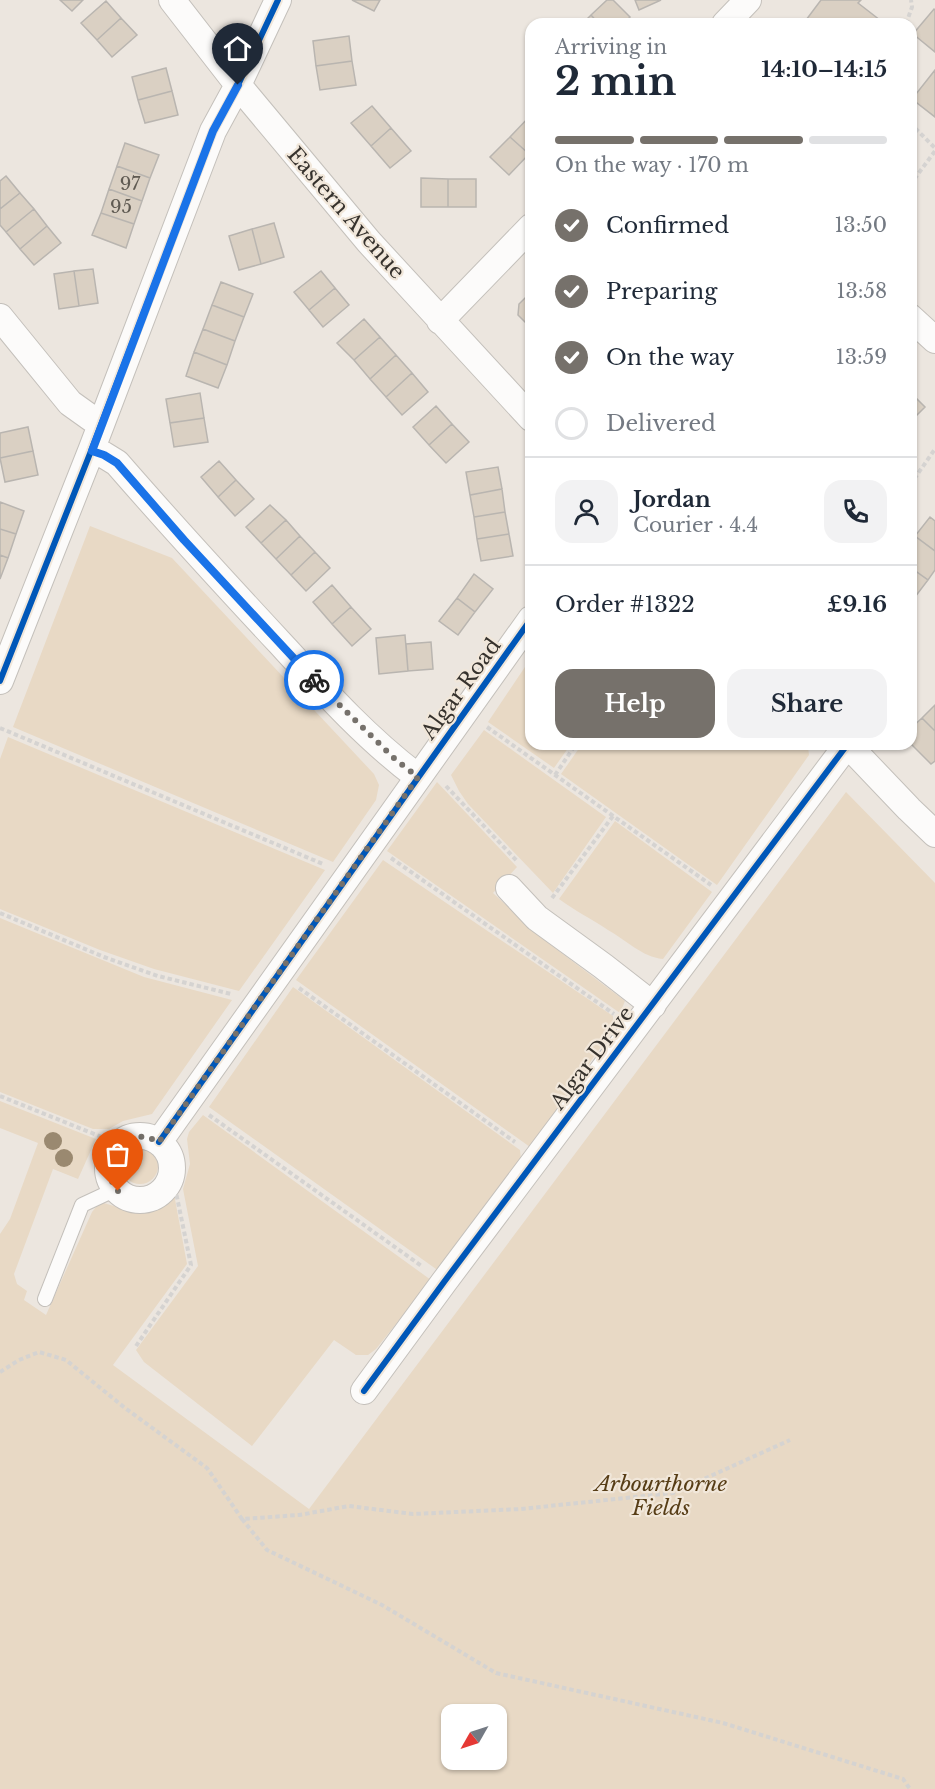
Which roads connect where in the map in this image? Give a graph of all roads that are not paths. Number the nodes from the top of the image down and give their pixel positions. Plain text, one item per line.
1 (172, 0) edge
2 (278, 0) edge
3 (747, 0) edge
4 (730, 18) edge
5 (238, 85) junction
6 (525, 233) edge
7 (0, 317) edge
8 (440, 321) junction
9 (917, 323) edge
10 (935, 340) edge
11 (525, 412) edge
12 (102, 422) junction
13 (92, 451) junction
14 (525, 627) edge
15 (0, 681) edge
16 (843, 750) edge
17 (853, 750) edge
18 (422, 772) junction
19 (933, 828) edge
20 (509, 888) road end
21 (653, 1005) junction
22 (159, 1142) junction
23 (118, 1191) junction
24 (45, 1299) dead end
25 (364, 1392) dead end

1 - 5 street, Eastern Avenue
2 - 5 street
3 - 4 street
5 - 8 street, Eastern Avenue
5 - 12 street
6 - 8 street
7 - 12 street
8 - 11 street, Eastern Avenue
9 - 10 street
12 - 13 street
13 - 15 street
13 - 18 street
14 - 18 street, Algar Road
16 - 21 street, Algar Drive
17 - 19 street
18 - 22 street, Algar Road
20 - 21 street
21 - 25 street, Algar Drive
22 - 23 street
22 - 23 street
23 - 24 lane

